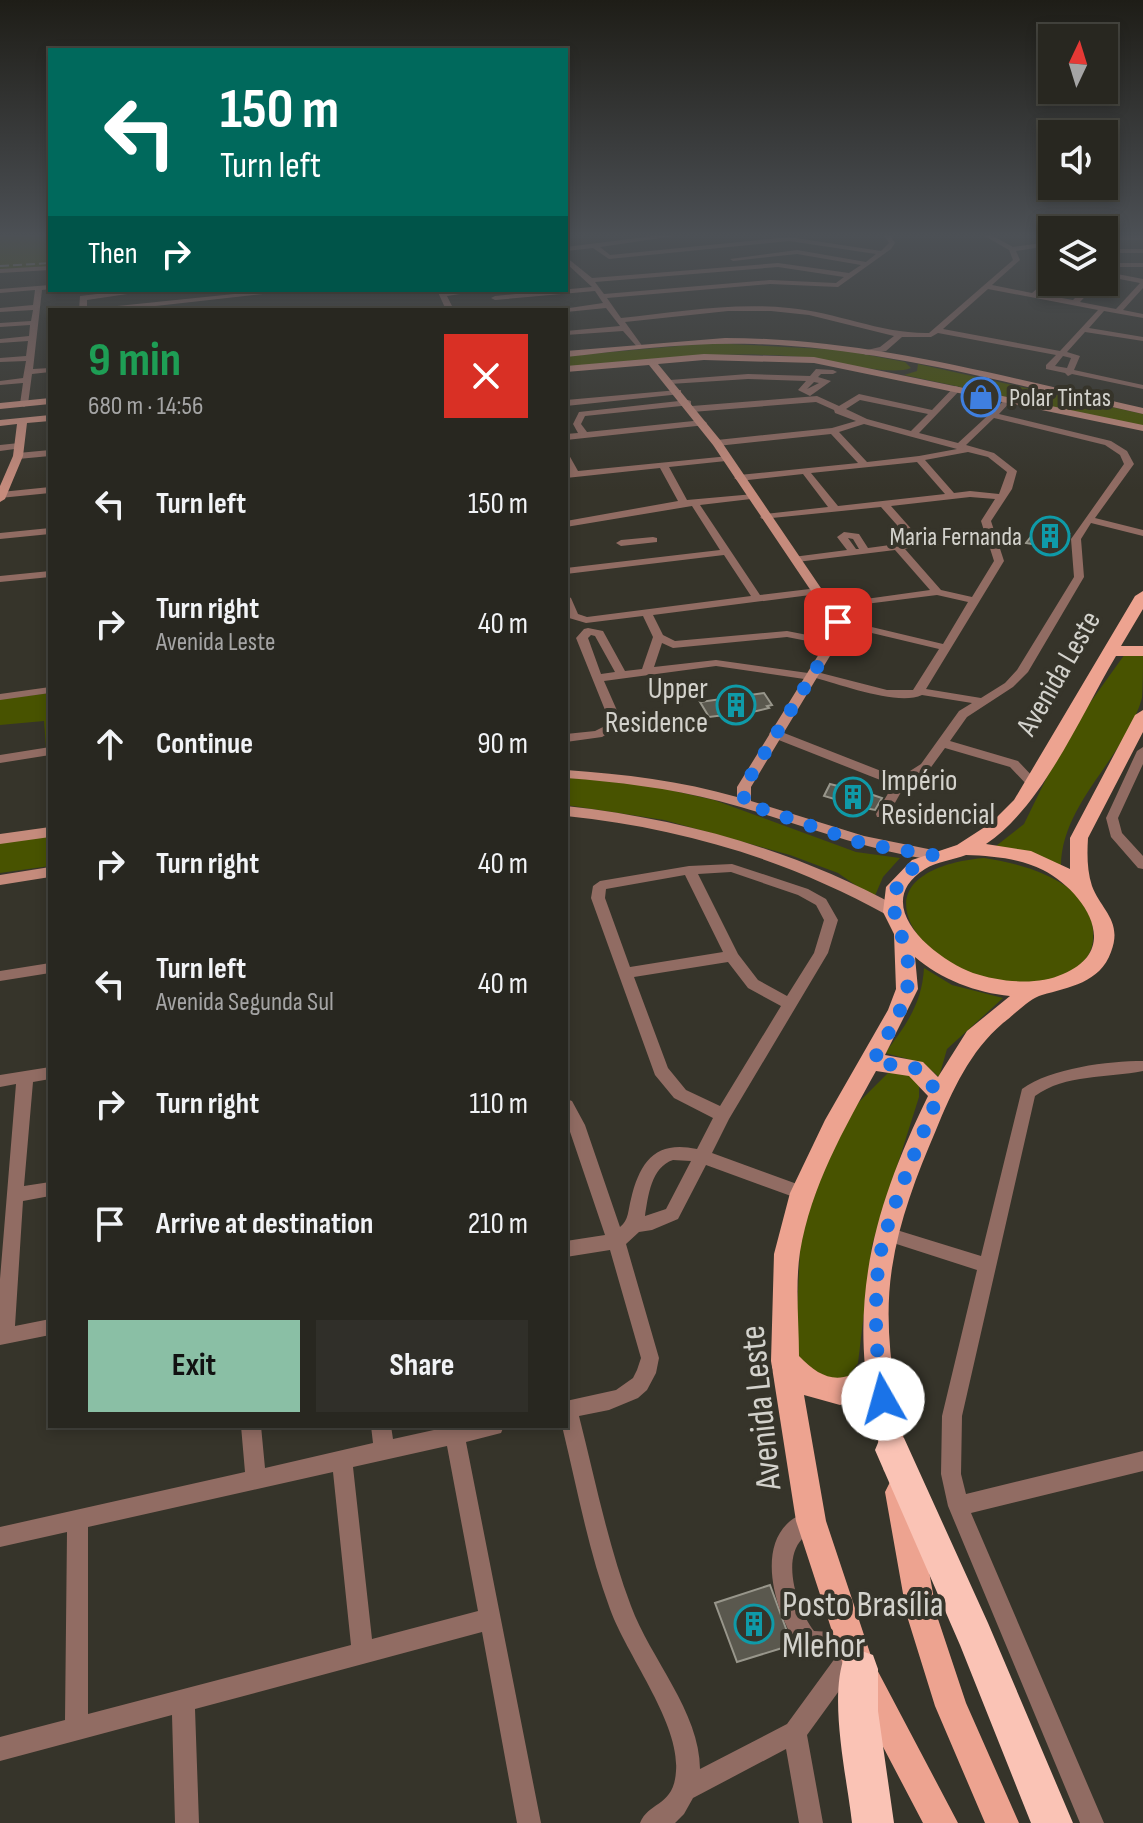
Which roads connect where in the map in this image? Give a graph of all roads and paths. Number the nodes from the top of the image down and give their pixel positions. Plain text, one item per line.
1 (25, 320) edge
2 (35, 320) edge
3 (41, 320) edge
4 (621, 320) edge
5 (658, 320) edge
6 (840, 320) edge
7 (948, 320) edge
8 (1092, 320) edge
9 (35, 324) junction
10 (624, 324) junction
11 (0, 325) edge
12 (1083, 329) junction
13 (937, 330) junction
14 (568, 333) edge
15 (902, 333) junction
16 (0, 341) edge
17 (1143, 345) edge
18 (639, 347) junction
19 (885, 353) junction
20 (1062, 353) junction
21 (568, 354) edge
22 (29, 358) junction
23 (0, 360) edge
24 (651, 361) junction
25 (909, 361) junction
26 (568, 369) edge
27 (48, 371) edge
28 (887, 373) junction
29 (1068, 374) junction
30 (28, 376) junction
31 (810, 379) junction
32 (0, 383) edge
33 (674, 387) junction
34 (1143, 387) edge
35 (958, 388) junction
36 (1009, 399) junction
37 (48, 401) edge
38 (568, 403) edge
39 (24, 404) junction
40 (0, 406) edge
41 (690, 406) junction
42 (838, 411) junction
43 (1143, 411) edge
44 (934, 413) junction
45 (993, 415) junction
46 (48, 418) edge
47 (22, 421) junction
48 (864, 421) junction
49 (0, 423) edge
50 (703, 423) junction
51 (1143, 428) edge
52 (833, 431) junction
53 (913, 434) junction
54 (584, 435) junction
55 (568, 437) edge
56 (717, 443) junction
57 (964, 447) junction
58 (0, 448) edge
59 (18, 451) junction
60 (48, 453) edge
61 (726, 458) junction
62 (919, 459) junction
63 (663, 465) junction
64 (865, 465) junction
65 (805, 471) junction
66 (571, 475) edge
67 (5, 477) edge
68 (739, 478) junction
69 (48, 490) edge
70 (751, 496) junction
71 (952, 496) junction
72 (1, 497) edge
73 (1000, 497) junction
74 (689, 503) junction
75 (884, 504) junction
76 (835, 509) junction
77 (765, 517) junction
78 (1090, 520) junction
79 (568, 524) edge
80 (48, 531) edge
81 (1143, 533) edge
82 (0, 536) edge
83 (990, 536) junction
84 (653, 540) dead end
85 (639, 541) junction
86 (621, 543) dead end
87 (919, 544) junction
88 (898, 547) junction
89 (725, 552) junction
90 (797, 559) junction
91 (648, 561) junction
92 (568, 571) edge
93 (48, 574) edge
94 (0, 579) edge
95 (818, 591) junction
96 (937, 592) junction
97 (1143, 596) edge
98 (757, 598) junction
99 (972, 600) junction
100 (568, 602) edge
101 (830, 607) junction
102 (647, 613) junction
103 (1130, 617) junction
104 (838, 622) junction
105 (1143, 630) edge
106 (659, 637) junction
107 (833, 643) junction
108 (947, 648) junction
109 (1113, 651) junction
110 (1143, 651) edge
111 (647, 671) junction
112 (622, 675) junction
113 (812, 676) junction
114 (597, 678) junction
115 (48, 690) edge
116 (919, 691) junction
117 (0, 697) edge
118 (981, 701) junction
119 (1143, 715) edge
120 (775, 734) junction
121 (568, 738) edge
122 (942, 743) junction
123 (48, 751) edge
124 (1143, 751) edge
125 (0, 759) edge
126 (568, 774) edge
127 (900, 783) junction
128 (1032, 783) junction
129 (744, 787) junction
130 (720, 797) junction
131 (744, 803) junction
132 (568, 811) edge
133 (882, 814) dead end
134 (48, 832) edge
135 (0, 839) edge
136 (964, 849) junction
137 (933, 855) junction
138 (1143, 865) edge
139 (689, 870) junction
140 (48, 872) edge
141 (0, 880) edge
142 (1083, 888) junction
143 (893, 911) junction
144 (903, 936) junction
145 (732, 956) junction
146 (48, 968) edge
147 (624, 973) junction
148 (0, 976) edge
149 (1032, 990) junction
150 (790, 1004) junction
151 (873, 1062) junction
152 (1142, 1065) edge
153 (48, 1073) edge
154 (25, 1077) junction
155 (0, 1081) edge
156 (939, 1093) junction
157 (568, 1109) edge
158 (723, 1115) junction
159 (702, 1157) junction
160 (48, 1189) edge
161 (802, 1193) junction
162 (15, 1195) junction
163 (635, 1225) junction
164 (887, 1234) junction
165 (616, 1241) junction
166 (568, 1249) edge
167 (988, 1266) junction
168 (48, 1327) edge
169 (2, 1336) edge
170 (785, 1361) junction
171 (878, 1374) junction
172 (568, 1410) edge
173 (568, 1414) edge
174 (251, 1428) edge
175 (381, 1428) edge
176 (485, 1428) edge
177 (455, 1435) junction
178 (384, 1450) junction
179 (892, 1450) junction
180 (342, 1459) junction
181 (1143, 1461) edge
182 (256, 1479) junction
183 (958, 1506) junction
184 (78, 1520) junction
185 (811, 1521) junction
186 (0, 1537) edge
187 (490, 1619) junction
188 (854, 1650) junction
189 (363, 1653) junction
190 (183, 1701) junction
191 (76, 1729) junction
192 (795, 1732) junction
193 (0, 1749) edge
194 (686, 1789) junction
195 (187, 1823) edge
196 (529, 1823) edge
197 (652, 1823) edge
198 (811, 1823) edge
199 (873, 1823) edge
200 (941, 1823) edge
201 (1002, 1823) edge
202 (1052, 1823) edge
203 (1092, 1823) edge

1 - 9 street
2 - 9 street
3 - 9 street
4 - 10 street
5 - 10 street
6 - 15 street
7 - 13 street
8 - 12 street
9 - 11 street
9 - 16 street
9 - 22 street
10 - 14 street
10 - 18 street
12 - 17 street
12 - 20 street
13 - 15 street
13 - 20 street
15 - 19 street
18 - 19 main road
18 - 21 main road
19 - 25 main road
20 - 29 street
20 - 29 street
22 - 23 street
22 - 30 street
24 - 26 main road
24 - 28 main road
24 - 33 main road
25 - 28 main road
25 - 43 main road
27 - 30 street
28 - 35 main road
29 - 34 street
30 - 32 street
30 - 39 street
31 - 31 street
31 - 33 street
33 - 38 street
33 - 41 main road
35 - 36 main road
35 - 44 street
36 - 45 street
36 - 51 main road
37 - 39 main road
39 - 40 main road
41 - 42 street
41 - 50 main road
41 - 54 street
42 - 44 street
42 - 48 street
44 - 53 street
45 - 57 street
45 - 78 street
46 - 47 main road
47 - 49 main road
47 - 59 main road
48 - 52 street
48 - 53 street
50 - 54 street
50 - 56 main road
52 - 56 street
52 - 64 street
53 - 57 street
54 - 55 street
56 - 61 main road
57 - 62 street
57 - 73 street
58 - 59 street
59 - 60 street
59 - 67 main road
61 - 63 street
61 - 68 main road
62 - 64 street
62 - 71 street
63 - 66 street
63 - 74 street
64 - 65 street
65 - 68 street
65 - 76 street
67 - 72 main road
68 - 70 main road
69 - 72 street
70 - 74 street
70 - 77 main road
71 - 73 street
71 - 75 street
73 - 83 street
74 - 79 street
74 - 89 street
75 - 76 street
75 - 87 street
76 - 77 street
77 - 90 main road
78 - 81 street
78 - 118 street
80 - 82 street
83 - 87 street
83 - 99 street
84 - 85 street
85 - 86 street
85 - 91 street
87 - 88 street
88 - 90 street
88 - 96 street
89 - 91 street
89 - 98 street
90 - 95 main road
91 - 92 street
93 - 94 street
95 - 98 street
95 - 101 main road
96 - 99 street
96 - 101 street
97 - 103 main road, Avenida Leste
98 - 102 street
99 - 108 street
100 - 102 street
101 - 104 main road
102 - 106 street
103 - 105 main road
103 - 109 main road, Avenida Leste
104 - 107 main road
104 - 108 street
106 - 107 street
106 - 111 street
107 - 113 main road
108 - 116 street
109 - 110 main road
109 - 128 main road, Avenida Leste
111 - 112 street
111 - 113 street
112 - 114 street
112 - 114 street
113 - 116 street
113 - 120 main road
114 - 121 street
115 - 117 street
116 - 118 street
118 - 122 street
119 - 142 main road
120 - 127 street
120 - 129 main road
122 - 127 street
122 - 128 street
123 - 125 street
124 - 138 street
126 - 130 main road
127 - 133 street
128 - 136 main road, Avenida Leste
129 - 130 main road
129 - 131 main road
130 - 131 main road
131 - 137 main road
132 - 143 main road
134 - 135 main road
136 - 137 main road
136 - 142 main road
137 - 143 main road
139 - 145 street
139 - 147 street
139 - 150 street
140 - 141 main road
142 - 149 main road
143 - 144 main road
144 - 149 main road
144 - 151 main road, Avenida Leste
145 - 147 street
145 - 150 street
146 - 148 street
147 - 158 street
149 - 156 main road
150 - 158 street
151 - 156 main road
151 - 161 main road, Avenida Leste
152 - 167 street
153 - 154 street
154 - 155 street
154 - 162 street
156 - 164 main road
157 - 165 street
158 - 159 street
159 - 161 street
159 - 163 street
159 - 163 street
160 - 162 street
161 - 170 main road, Avenida Leste
162 - 169 street
163 - 165 street
164 - 167 street
164 - 171 main road
165 - 166 street
165 - 172 street
167 - 183 street
168 - 169 street
170 - 171 main road
170 - 185 main road, Avenida Leste
171 - 179 main road
173 - 194 street
174 - 182 street
175 - 178 street
176 - 177 street
177 - 178 street
177 - 187 street
178 - 180 street
179 - 201 main road
179 - 202 highway
180 - 182 street
180 - 189 street
181 - 183 street
182 - 184 street
183 - 203 street
184 - 186 street
184 - 191 street
185 - 188 main road, Avenida Leste
185 - 188 street
187 - 189 street
187 - 196 street
188 - 192 street
188 - 199 highway
188 - 200 main road, Avenida Leste
189 - 190 street
190 - 191 street
190 - 195 street
191 - 193 street
192 - 194 street
192 - 198 street
194 - 197 street

